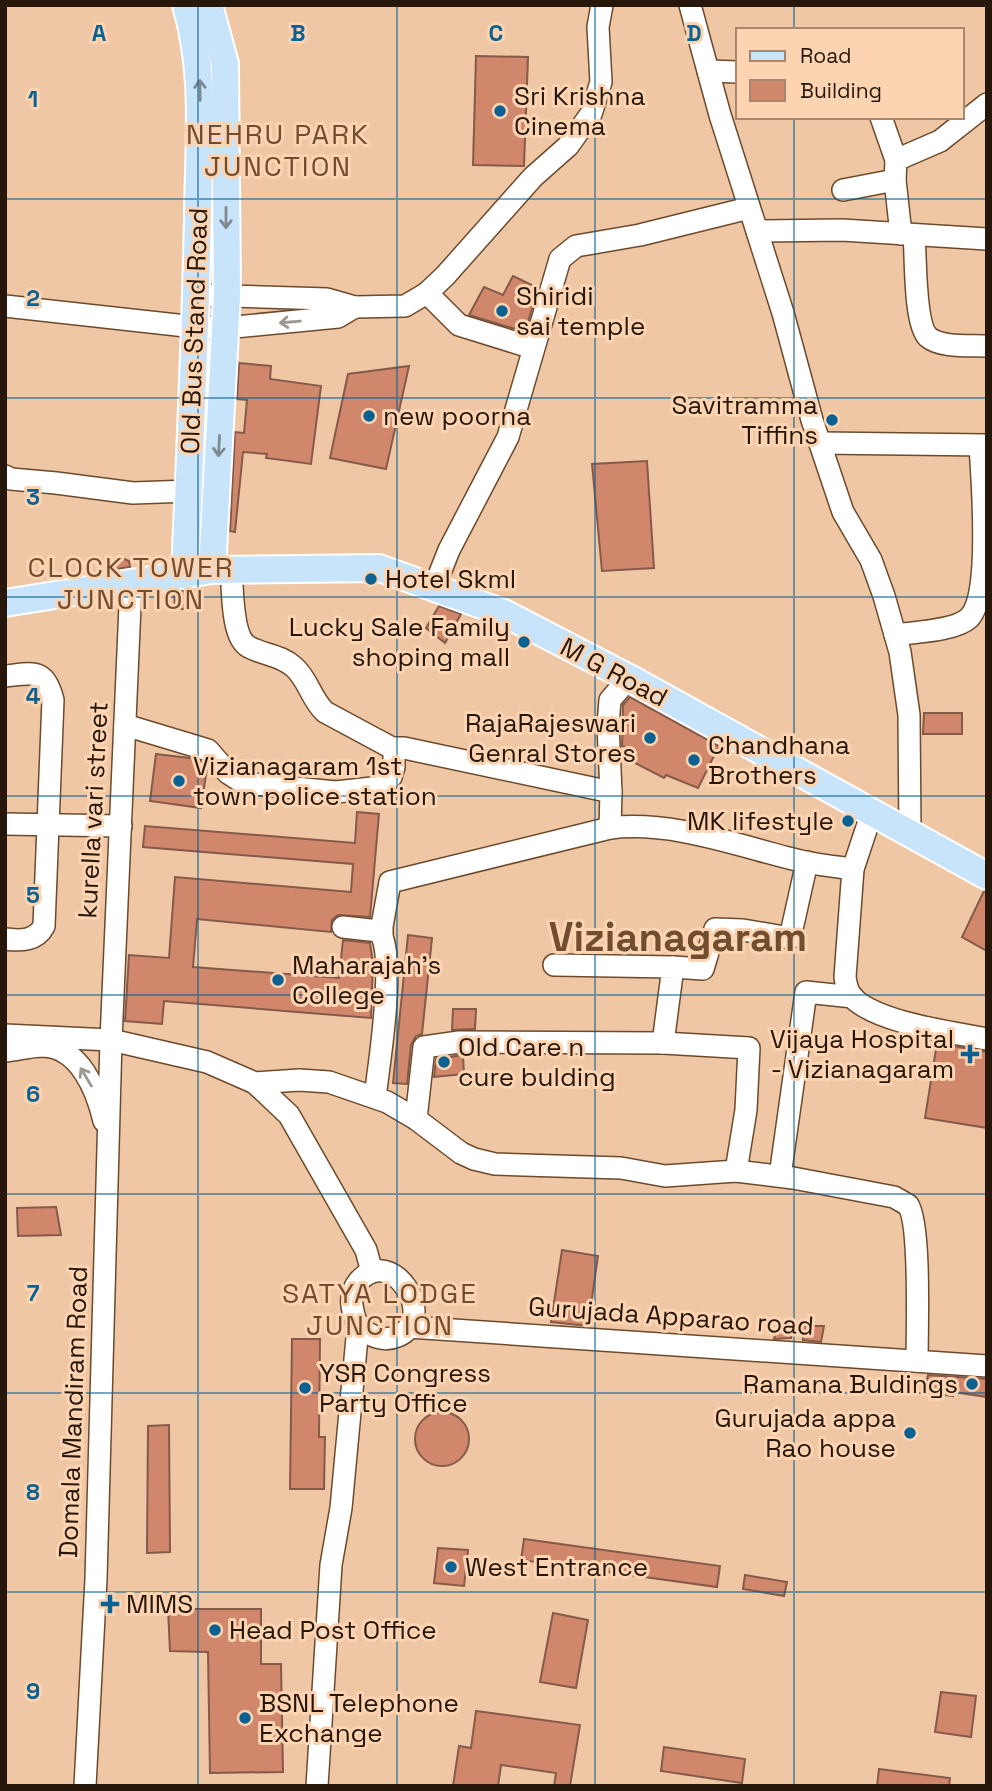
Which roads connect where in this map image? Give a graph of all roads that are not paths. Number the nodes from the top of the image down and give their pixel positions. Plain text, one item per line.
1 (186, 5) edge
2 (209, 5) edge
3 (602, 5) edge
4 (690, 5) edge
5 (708, 71) junction
6 (736, 72) edge
7 (987, 104) edge
8 (882, 119) edge
9 (895, 170) junction
10 (843, 190) dead end
11 (749, 208) junction
12 (757, 231) junction
13 (908, 235) junction
14 (987, 239) edge
15 (5, 292) edge
16 (427, 293) junction
17 (227, 296) junction
18 (5, 306) edge
19 (355, 307) junction
20 (196, 312) junction
21 (225, 328) junction
22 (987, 346) edge
23 (533, 348) junction
24 (820, 443) junction
25 (983, 445) edge
26 (5, 476) edge
27 (189, 491) junction
28 (222, 570) junction
29 (186, 574) junction
30 (131, 583) junction
31 (984, 586) edge
32 (434, 588) junction
33 (5, 603) edge
34 (895, 635) junction
35 (5, 676) edge
36 (629, 678) junction
37 (125, 725) junction
38 (392, 748) junction
39 (611, 792) junction
40 (872, 812) junction
41 (5, 824) edge
42 (49, 825) junction
43 (121, 826) junction
44 (610, 828) junction
45 (910, 833) junction
46 (807, 862) junction
47 (853, 869) junction
48 (987, 876) edge
49 (343, 927) dead end
50 (382, 936) junction
51 (5, 939) edge
52 (554, 965) dead end
53 (673, 967) junction
54 (853, 997) junction
55 (5, 1035) edge
56 (987, 1039) edge
57 (111, 1040) junction
58 (663, 1043) junction
59 (5, 1051) edge
60 (256, 1083) junction
61 (375, 1097) junction
62 (416, 1119) junction
63 (109, 1140) junction
64 (736, 1171) junction
65 (780, 1176) junction
66 (372, 1272) junction
67 (358, 1327) junction
68 (409, 1327) junction
69 (917, 1361) junction
70 (987, 1366) edge
71 (85, 1786) edge
72 (317, 1786) edge

20 -> 1 main road, Old Bus Stand Road
2 -> 17 main road, Old Bus Stand Road
3 - 16 street
4 - 5 street
5 - 6 street
5 - 11 street
7 - 9 street
8 - 9 street
9 - 10 street
9 - 13 street
11 - 12 street
11 - 23 street
12 - 13 street
12 - 24 street
13 - 14 street
13 - 22 street
15 - 20 street
16 - 19 street
16 - 23 street
17 - 19 street
17 - 20 street
17 - 21 main road, Old Bus Stand Road
18 - 20 street
19 -> 21 street
20 - 21 street
20 - 27 main road, Old Bus Stand Road
21 -> 28 main road, Old Bus Stand Road
23 - 32 street
24 - 25 street
24 - 34 street
25 - 31 street
26 - 27 street
27 - 29 main road, Old Bus Stand Road
28 - 29 main road, M G Road
28 - 32 main road, M G Road
28 - 38 street
29 - 30 main road, M G Road
30 - 33 main road, M G Road
30 - 37 street, kurella vari street
31 - 34 street
32 - 36 main road, M G Road
34 - 45 street
35 - 42 street
36 - 39 street
36 - 40 main road, M G Road
37 - 38 street
37 - 43 street, kurella vari street
38 - 39 street
39 - 44 street
40 - 45 main road, M G Road
40 - 47 street
41 - 42 street
42 - 43 street
42 - 51 street
43 - 57 street, kurella vari street
44 - 46 street
44 - 50 street
45 - 48 main road, M G Road
46 - 47 street
46 - 53 street
47 - 54 street
49 - 50 street
50 - 61 street
52 - 53 street
53 - 58 street
54 - 56 street
54 - 65 street
55 - 57 street
57 - 60 street
57 - 63 street, Domala Mandiram Road
58 - 62 street
58 - 64 street
63 -> 59 street
60 - 61 street
60 - 66 street
61 - 62 street
62 - 64 street
63 - 71 street, Domala Mandiram Road
64 - 65 street
65 - 69 street
66 - 67 street
66 - 68 street
67 - 68 street, Gurujada Apparao road
67 - 72 street
68 - 69 street, Gurujada Apparao road
69 - 70 street, Gurujada Apparao road

